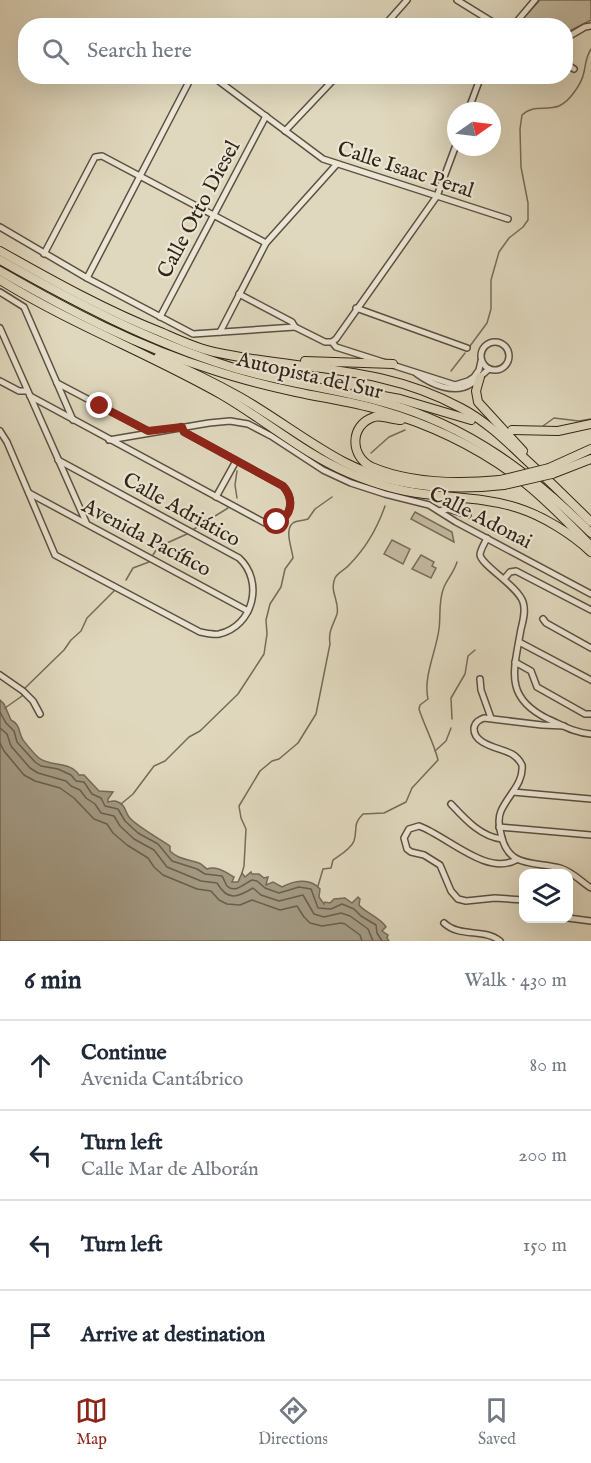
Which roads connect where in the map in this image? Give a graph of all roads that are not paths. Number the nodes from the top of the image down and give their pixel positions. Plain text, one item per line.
1 (407, 0) edge
2 (457, 0) edge
3 (534, 0) edge
4 (391, 18) edge
5 (486, 18) edge
6 (519, 18) edge
7 (591, 27) edge
8 (573, 34) edge
9 (188, 84) edge
10 (223, 84) edge
11 (329, 84) edge
12 (478, 84) edge
13 (471, 102) edge
14 (266, 116) junction
15 (285, 131) junction
16 (452, 156) edge
17 (336, 165) junction
18 (139, 176) junction
19 (437, 196) junction
20 (212, 214) junction
21 (508, 219) dead end
22 (0, 227) edge
23 (266, 243) junction
24 (0, 251) edge
25 (44, 254) junction
26 (0, 260) edge
27 (0, 271) edge
28 (87, 278) junction
29 (0, 280) edge
30 (0, 292) edge
31 (239, 294) junction
32 (356, 308) junction
33 (160, 317) junction
34 (90, 321) junction
35 (295, 327) junction
36 (0, 329) edge
37 (220, 332) junction
38 (332, 342) junction
39 (467, 348) dead end
40 (257, 360) junction
41 (481, 361) junction
42 (393, 364) junction
43 (489, 369) junction
44 (413, 371) junction
45 (480, 378) junction
46 (0, 381) edge
47 (57, 383) junction
48 (336, 391) junction
49 (29, 393) junction
50 (42, 404) junction
51 (36, 409) junction
52 (69, 410) junction
53 (62, 415) junction
54 (410, 420) junction
55 (471, 420) dead end
56 (74, 421) junction
57 (591, 424) edge
58 (182, 427) junction
59 (140, 428) junction
60 (512, 430) dead end
61 (0, 431) edge
62 (154, 432) junction
63 (138, 435) junction
64 (120, 438) junction
65 (109, 440) junction
66 (122, 447) junction
67 (591, 449) edge
68 (591, 459) edge
69 (58, 460) junction
70 (236, 461) junction
71 (69, 466) junction
72 (64, 473) junction
73 (550, 474) junction
74 (502, 483) junction
75 (29, 493) junction
76 (216, 497) junction
77 (439, 511) junction
78 (81, 513) junction
79 (468, 515) dead end
80 (74, 517) junction
81 (86, 522) junction
82 (591, 522) edge
83 (591, 533) edge
84 (487, 538) junction
85 (591, 546) edge
86 (591, 552) edge
87 (504, 579) junction
88 (591, 594) edge
89 (591, 610) edge
90 (248, 611) junction
91 (543, 619) dead end
92 (519, 642) junction
93 (591, 648) edge
94 (515, 662) junction
95 (0, 675) edge
96 (590, 678) edge
97 (480, 679) dead end
98 (40, 714) dead end
99 (591, 714) edge
100 (491, 718) junction
101 (564, 726) junction
102 (591, 734) edge
103 (513, 792) junction
104 (591, 799) edge
105 (451, 804) dead end
106 (499, 827) junction
107 (591, 835) edge
108 (502, 839) junction
109 (516, 860) junction
110 (591, 888) edge
111 (519, 900) edge
112 (573, 919) edge
113 (591, 921) edge
114 (444, 923) dead end
115 (500, 941) edge

1 - 4 street
2 - 5 street
3 - 6 street
7 - 8 street
9 - 18 street
10 - 14 street, Calle Isaac Peral
11 - 15 street
12 - 13 street
14 - 15 street, Calle Isaac Peral
14 - 20 street, Calle Otto Diesel
15 - 17 street, Calle Isaac Peral
16 - 19 street
17 - 19 street, Calle Isaac Peral
17 - 23 street
18 - 20 street
18 - 25 street
18 - 28 street
19 - 21 street, Calle Isaac Peral
19 - 32 street
20 - 23 street
20 - 33 street, Calle Otto Diesel
22 - 25 street
23 - 31 street
24 - 40 highway
25 - 28 street
26 - 48 highway, Autopista del Sur
27 - 34 highway, Autopista del Sur
28 - 33 street
29 - 86 highway
30 - 47 street
31 - 35 street
31 - 37 street
32 - 38 street
32 - 39 street
33 - 37 street
34 - 54 highway, Autopista del Sur
34 - 74 highway
35 - 37 street
35 - 38 street
36 - 49 street
38 - 42 street
40 - 42 highway
40 - 73 highway
41 - 43 street
41 - 43 street
41 - 44 street
42 - 44 street
43 - 45 street
44 - 45 street
45 - 73 highway
46 - 49 street
47 - 52 street
47 - 59 street
48 - 55 highway
48 - 83 highway, Autopista del Sur
49 - 50 street
49 - 51 street
50 - 51 street
50 - 53 street
51 - 69 street
52 - 53 street
52 - 56 street
53 - 56 street
54 - 74 highway
54 - 85 highway, Autopista del Sur
56 - 65 street
57 - 60 highway
58 - 62 street, Calle Adonai
58 - 70 street
58 - 77 street, Calle Adonai
59 - 62 street
59 - 63 street
61 - 75 street
62 - 63 street, Calle Adonai
63 - 64 street, Calle Adonai
64 - 65 street, Calle Adonai
64 - 66 street
65 - 66 street
66 - 76 street
67 - 73 highway
68 - 73 highway
69 - 71 street, Calle Adriático
69 - 72 street
70 - 76 street
70 - 76 street
71 - 72 street
71 - 90 street, Calle Adriático
72 - 78 street
73 - 74 highway, bridge
73 - 82 highway
75 - 80 street, Avenida Pacífico
75 - 90 street
77 - 79 street
77 - 84 street, Calle Adonai
78 - 80 street
78 - 81 street
80 - 81 street, Avenida Pacífico
81 - 90 street, Avenida Pacífico
84 - 87 street
84 - 88 street, Calle Adonai
87 - 89 street
87 - 92 street
91 - 93 street
92 - 94 street
92 - 96 street
94 - 99 street
94 - 101 street
95 - 98 street
97 - 100 street
100 - 101 street
100 - 103 street
101 - 102 street
103 - 104 street
103 - 106 street
105 - 108 street
106 - 107 street
106 - 108 street
108 - 109 street
109 - 110 street
109 - 111 street
112 - 113 street
114 - 115 street

